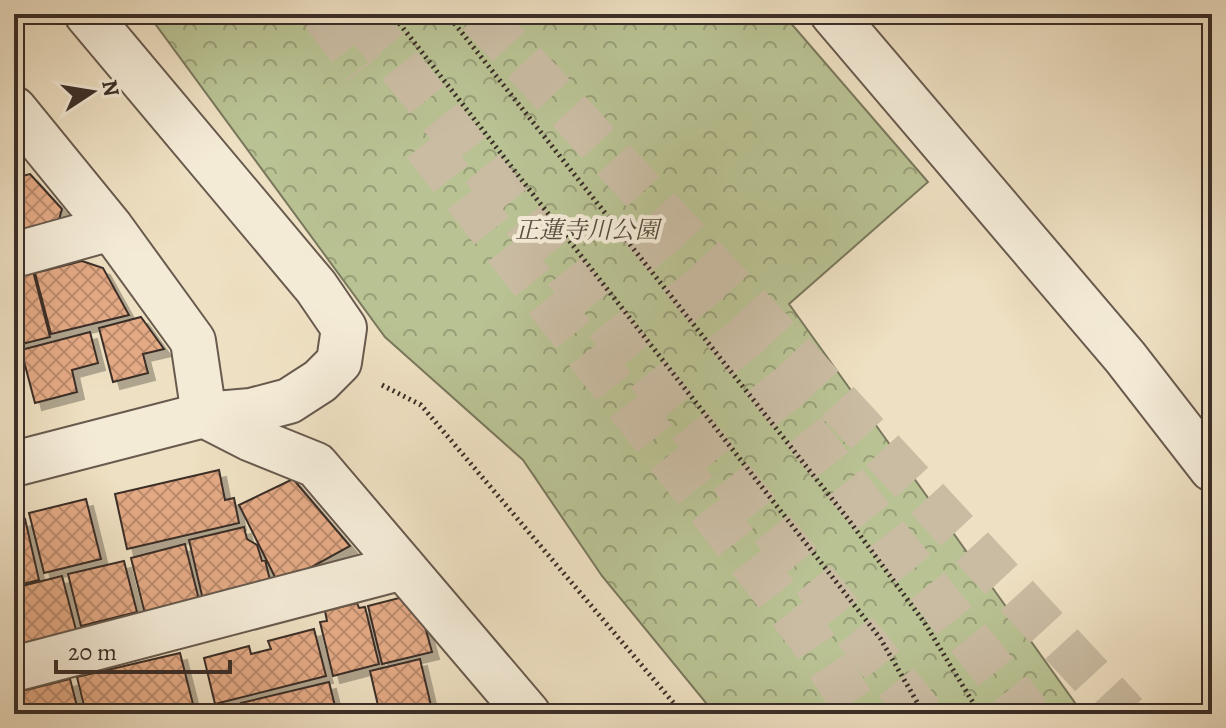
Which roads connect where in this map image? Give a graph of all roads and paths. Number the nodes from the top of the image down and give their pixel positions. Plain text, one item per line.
1 (87, 14) edge
2 (392, 14) edge
3 (447, 14) edge
4 (833, 14) edge
5 (14, 109) edge
6 (111, 228) junction
7 (14, 255) edge
8 (339, 362) junction
9 (204, 415) junction
10 (14, 464) edge
11 (1212, 469) edge
12 (403, 567) junction
13 (14, 669) edge
14 (524, 713) edge
15 (683, 714) edge
16 (924, 714) edge
17 (980, 714) edge

1 - 8 street
2 - 16 path
3 - 17 path
4 - 11 street
5 - 6 street
6 - 7 street
6 - 9 street
8 - 9 street
8 - 15 path
9 - 10 street
9 - 12 street
12 - 13 street
12 - 14 street

